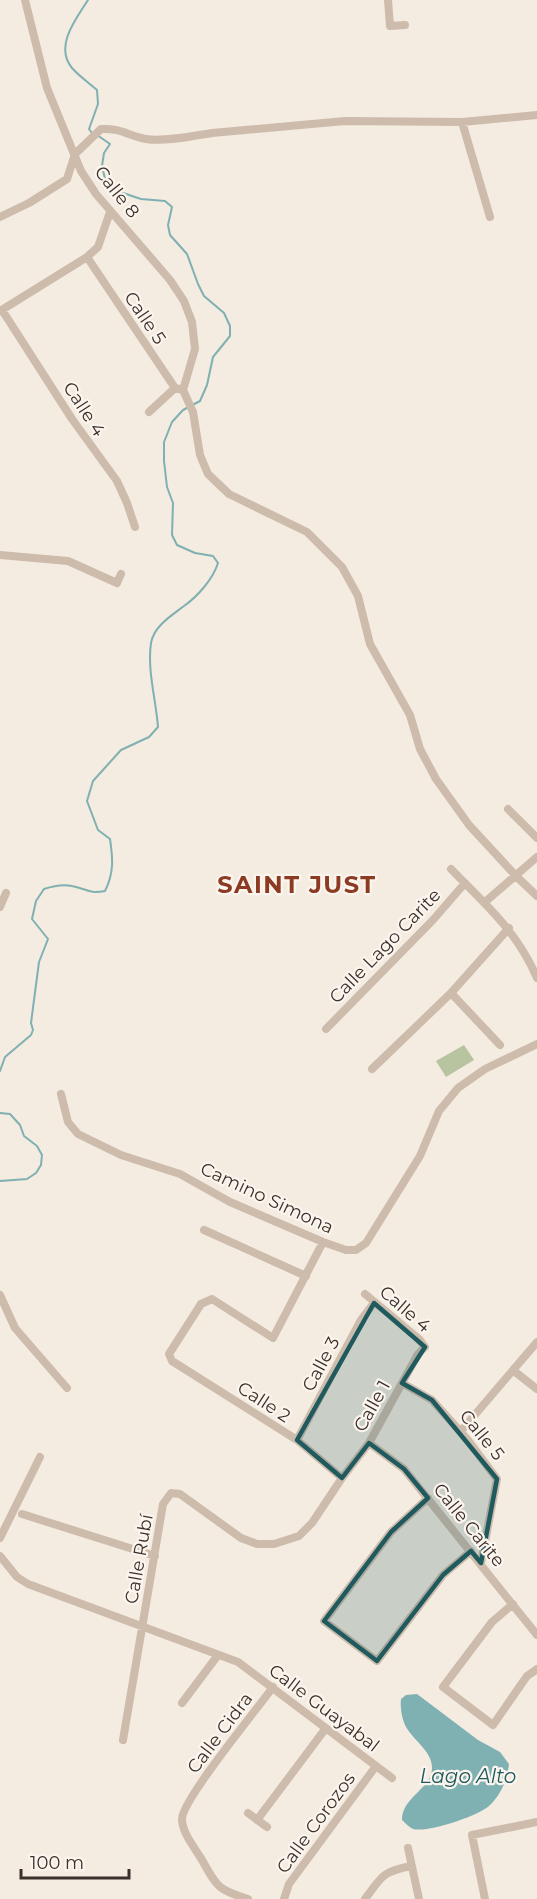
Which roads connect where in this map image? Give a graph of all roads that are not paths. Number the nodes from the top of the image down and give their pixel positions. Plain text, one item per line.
1 (25, 0) edge
2 (388, 0) edge
3 (405, 25) dead end
4 (537, 115) edge
5 (462, 122) junction
6 (75, 154) junction
7 (111, 212) junction
8 (0, 217) edge
9 (490, 217) dead end
10 (87, 257) junction
11 (1, 310) edge
12 (179, 389) junction
13 (149, 412) dead end
14 (135, 527) dead end
15 (0, 555) edge
16 (121, 574) dead end
17 (508, 809) dead end
18 (537, 838) edge
19 (537, 857) edge
20 (451, 869) dead end
21 (516, 876) junction
22 (465, 883) junction
23 (6, 893) dead end
24 (537, 896) edge
25 (485, 902) junction
26 (0, 907) edge
27 (509, 928) junction
28 (537, 978) edge
29 (451, 993) junction
30 (326, 1029) dead end
31 (537, 1044) edge
32 (500, 1045) dead end
33 (372, 1069) dead end
34 (61, 1094) dead end
35 (204, 1230) dead end
36 (323, 1242) junction
37 (306, 1276) junction
38 (364, 1294) dead end
39 (0, 1295) edge
40 (374, 1303) junction
41 (537, 1342) edge
42 (425, 1347) joint
43 (514, 1371) junction
44 (402, 1383) junction
45 (67, 1388) dead end
46 (537, 1389) edge
47 (461, 1431) junction
48 (297, 1440) junction
49 (369, 1443) junction
50 (40, 1457) dead end
51 (342, 1478) junction
52 (428, 1498) junction
53 (21, 1514) dead end
54 (0, 1538) edge
55 (471, 1551) junction
56 (155, 1556) junction
57 (1, 1558) edge
58 (481, 1563) junction
59 (513, 1604) junction
60 (142, 1627) junction
61 (537, 1635) edge
62 (218, 1655) junction
63 (537, 1669) edge
64 (273, 1687) junction
65 (182, 1703) dead end
66 (326, 1728) junction
67 (123, 1740) dead end
68 (376, 1766) junction
69 (392, 1778) dead end
70 (248, 1813) dead end
71 (257, 1820) junction
72 (537, 1822) edge
73 (267, 1827) dead end
74 (408, 1848) dead end
75 (411, 1866) junction
76 (248, 1899) edge
77 (284, 1899) edge
78 (365, 1899) edge
79 (419, 1899) edge
80 (485, 1899) edge

1 - 6 street, Calle 8
2 - 3 street
4 - 5 street
5 - 6 street
5 - 9 street
6 - 7 street, Calle 8
6 - 8 street
7 - 10 street
7 - 12 street, Calle 8
10 - 11 street
10 - 12 street, Calle 5
11 - 14 street, Calle 4
12 - 13 street
12 - 21 street, Calle 5
15 - 16 street
17 - 18 street
19 - 21 street
20 - 22 street
21 - 24 street, Calle 5
21 - 25 street
22 - 25 street
22 - 30 street, Calle Lago Carite
23 - 26 street
25 - 27 street
27 - 28 street
27 - 29 street
29 - 32 street
29 - 33 street
31 - 36 street, Camino Simona
34 - 36 street, Camino Simona
35 - 37 street
36 - 37 street
37 - 48 street, Calle 2
38 - 40 street, Calle 4
39 - 45 street
40 - 42 street, Calle 4
40 - 48 street, Calle 3
41 - 43 street
42 - 44 street, Calle 1
43 - 46 street
43 - 47 street
44 - 47 street, Calle 5
44 - 49 street, Calle 1
47 - 58 street, Calle 5
48 - 51 street, Calle 2
49 - 51 street, Calle 1
49 - 52 street, Calle Carite
50 - 54 street
51 - 56 street, Calle Rubí
52 - 55 street, Calle Carite
52 - 55 street
53 - 56 street
55 - 58 street, Calle Carite
56 - 60 street, Calle Rubí
57 - 60 street, Calle Guayabal
58 - 59 street, Calle Carite
59 - 61 street, Calle Carite
59 - 63 street
60 - 62 street, Calle Guayabal
60 - 67 street, Calle Rubí
62 - 64 street, Calle Guayabal
62 - 65 street
64 - 66 street, Calle Guayabal
64 - 76 street, Calle Cidra
66 - 68 street, Calle Guayabal
66 - 71 street
68 - 69 street, Calle Guayabal
68 - 77 street, Calle Corozos
70 - 71 street
71 - 73 street
72 - 80 street
74 - 75 street
75 - 78 street
75 - 79 street

